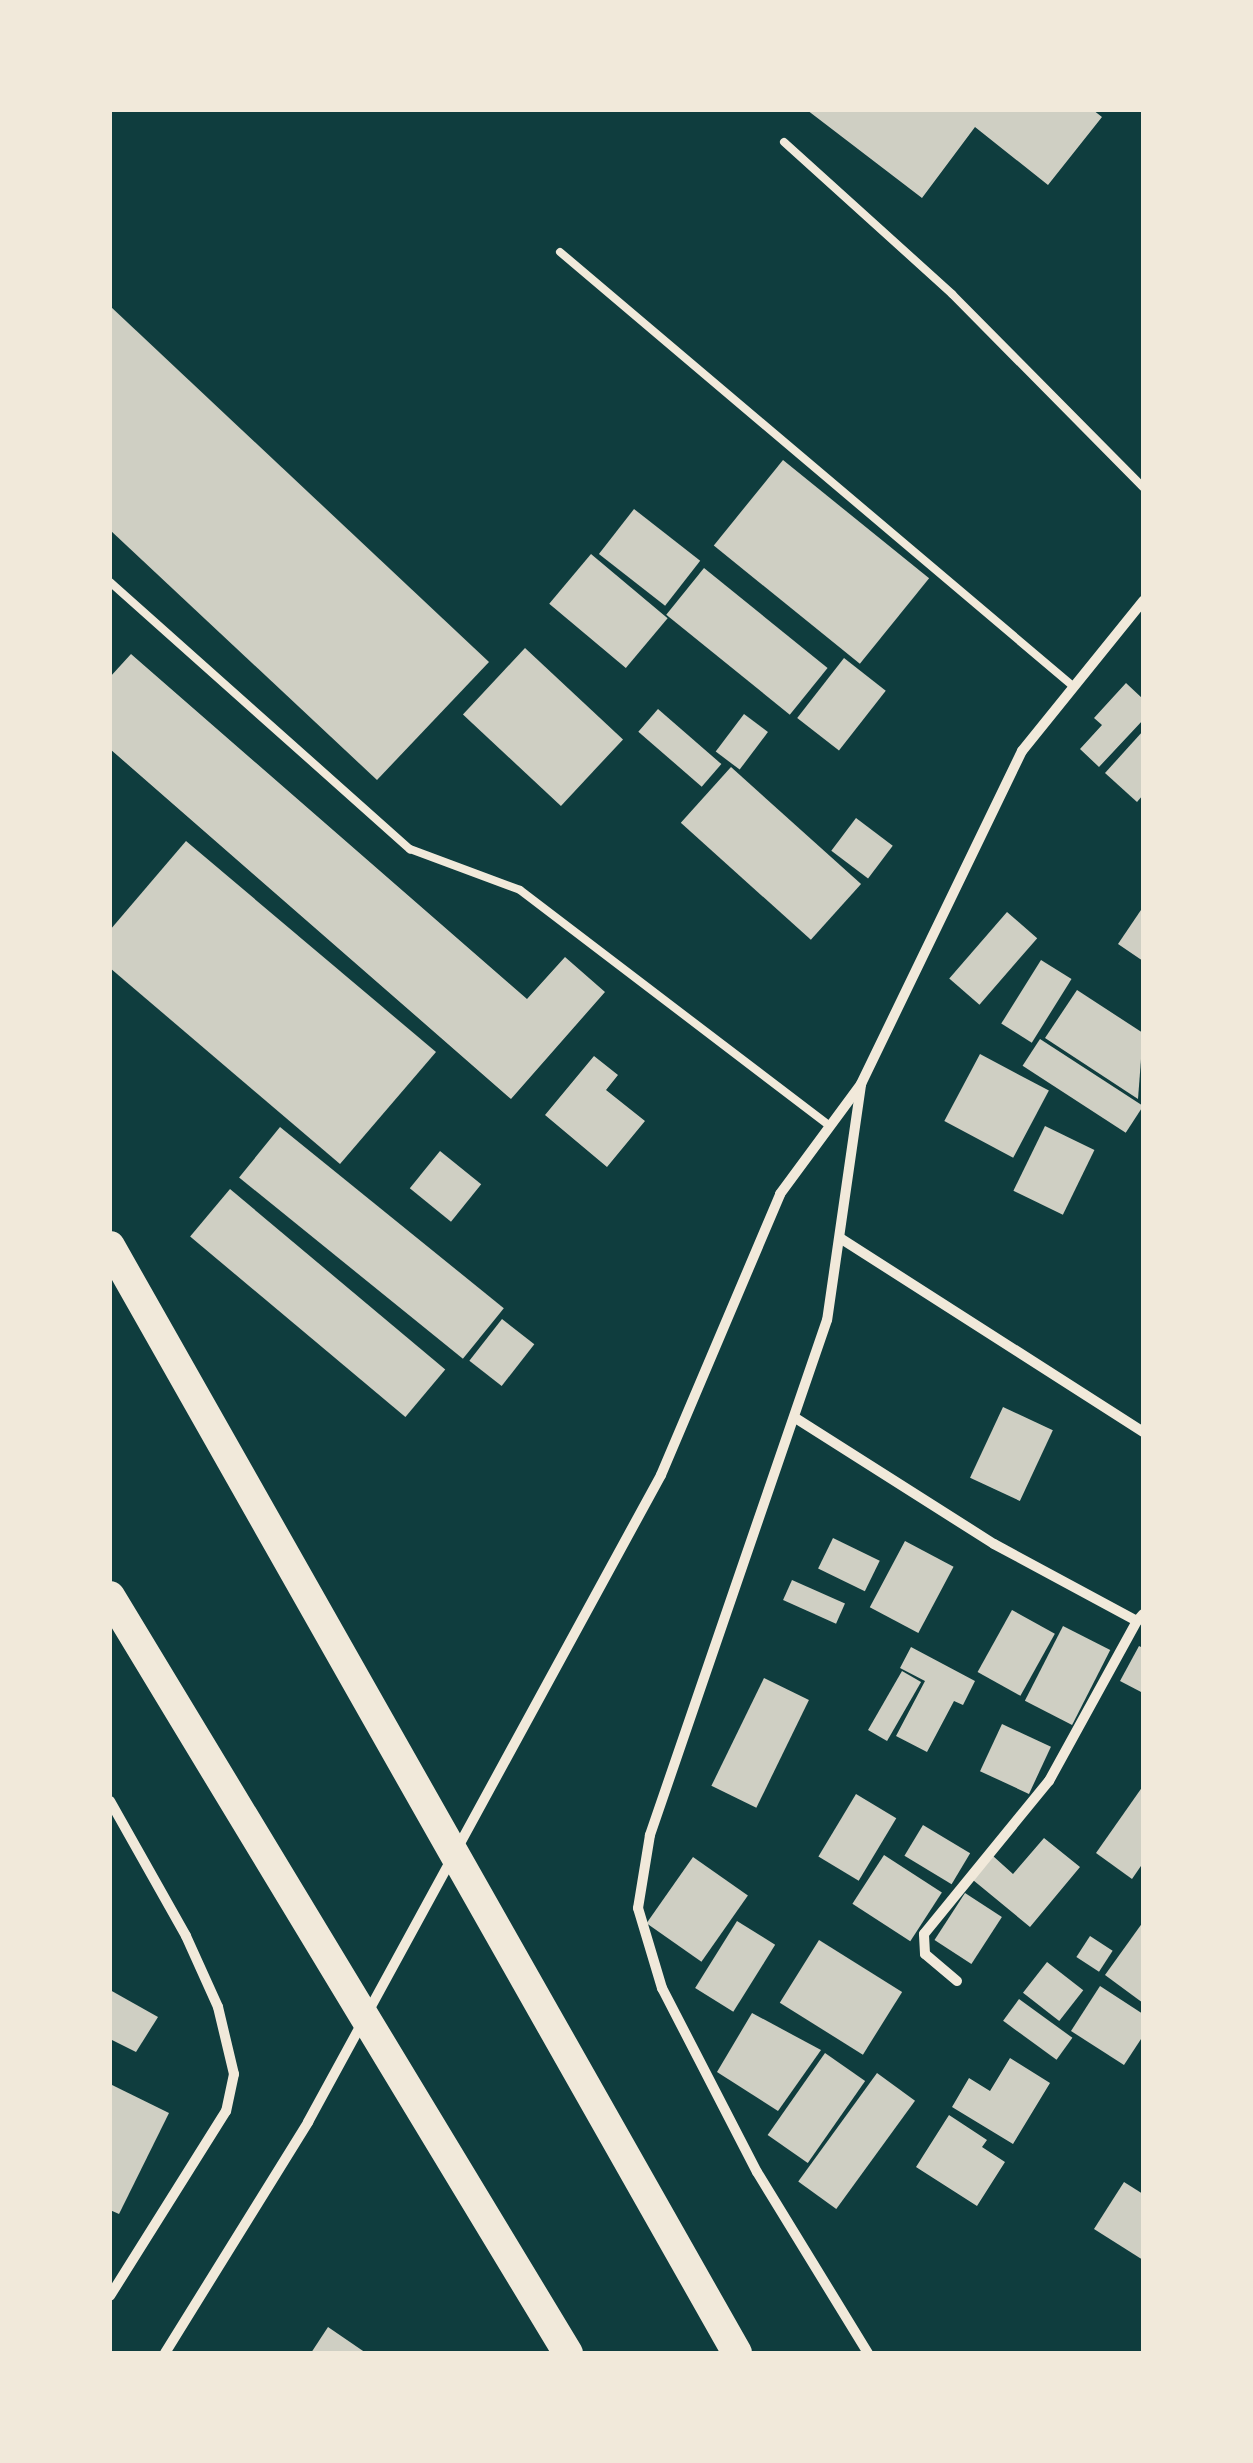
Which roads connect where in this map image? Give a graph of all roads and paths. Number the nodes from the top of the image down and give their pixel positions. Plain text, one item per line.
1 (784, 142) dead end
2 (560, 252) dead end
3 (1143, 487) edge
4 (110, 582) edge
5 (1143, 601) edge
6 (1074, 687) junction
7 (861, 1084) junction
8 (826, 1123) junction
9 (840, 1238) junction
10 (110, 1246) edge
11 (797, 1418) junction
12 (1143, 1432) edge
13 (110, 1596) edge
14 (1140, 1618) edge
15 (110, 1634) edge
16 (110, 1801) edge
17 (240, 1821) junction
18 (957, 1981) dead end
19 (110, 2296) edge
20 (165, 2353) edge
21 (568, 2353) edge
22 (737, 2353) edge
23 (868, 2353) edge

1 - 3 lane
2 - 6 lane
4 - 8 lane
5 - 6 street
6 - 7 street
7 - 8 street
7 - 9 street
8 - 20 street
9 - 11 street
9 - 12 street
10 - 22 highway
11 - 14 street
11 - 23 street
13 - 17 highway
14 - 18 street
15 - 17 highway
16 - 19 street
17 - 21 highway

